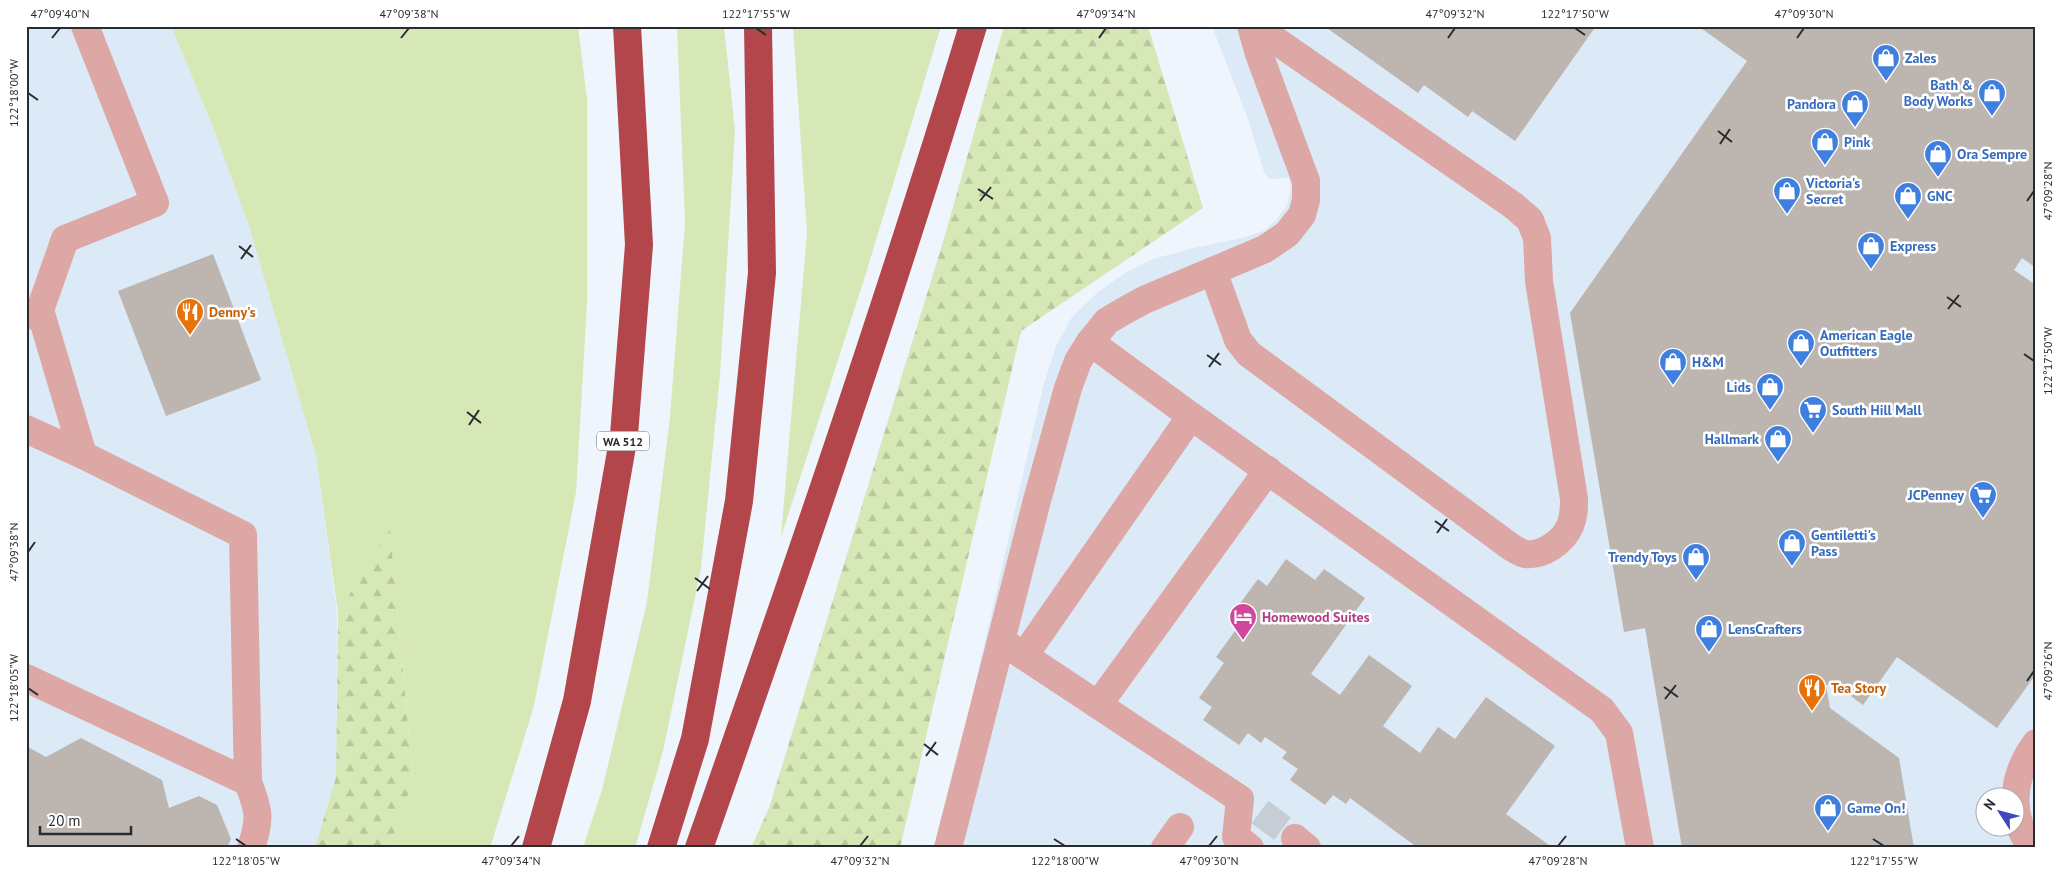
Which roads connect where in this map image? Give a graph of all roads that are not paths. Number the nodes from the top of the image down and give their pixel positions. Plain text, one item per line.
1 (85, 26) edge
2 (627, 26) edge
3 (758, 26) edge
4 (973, 26) edge
5 (1251, 26) edge
6 (1255, 26) edge
7 (1213, 271) junction
8 (33, 313) edge
9 (1090, 342) junction
10 (1191, 416) junction
11 (26, 429) edge
12 (83, 456) junction
13 (1268, 470) junction
14 (1001, 641) junction
15 (1024, 656) junction
16 (26, 678) edge
17 (1098, 705) junction
18 (2036, 743) edge
19 (248, 782) junction
20 (251, 848) edge
21 (536, 848) edge
22 (661, 848) edge
23 (699, 848) edge
24 (948, 848) edge
25 (1250, 848) edge
26 (1640, 848) edge
27 (2031, 848) edge

1 - 8 lane
2 - 21 highway, WA 512
3 - 22 highway
4 - 23 highway
5 - 7 lane
6 - 7 lane
7 - 9 lane
8 - 12 lane
9 - 10 lane
9 - 14 lane
10 - 13 lane
10 - 15 lane
11 - 12 lane
12 - 19 lane
13 - 17 lane
13 - 26 lane
14 - 15 lane
14 - 24 lane
15 - 17 lane
16 - 19 lane
17 - 25 lane
18 - 27 lane
19 - 20 lane

